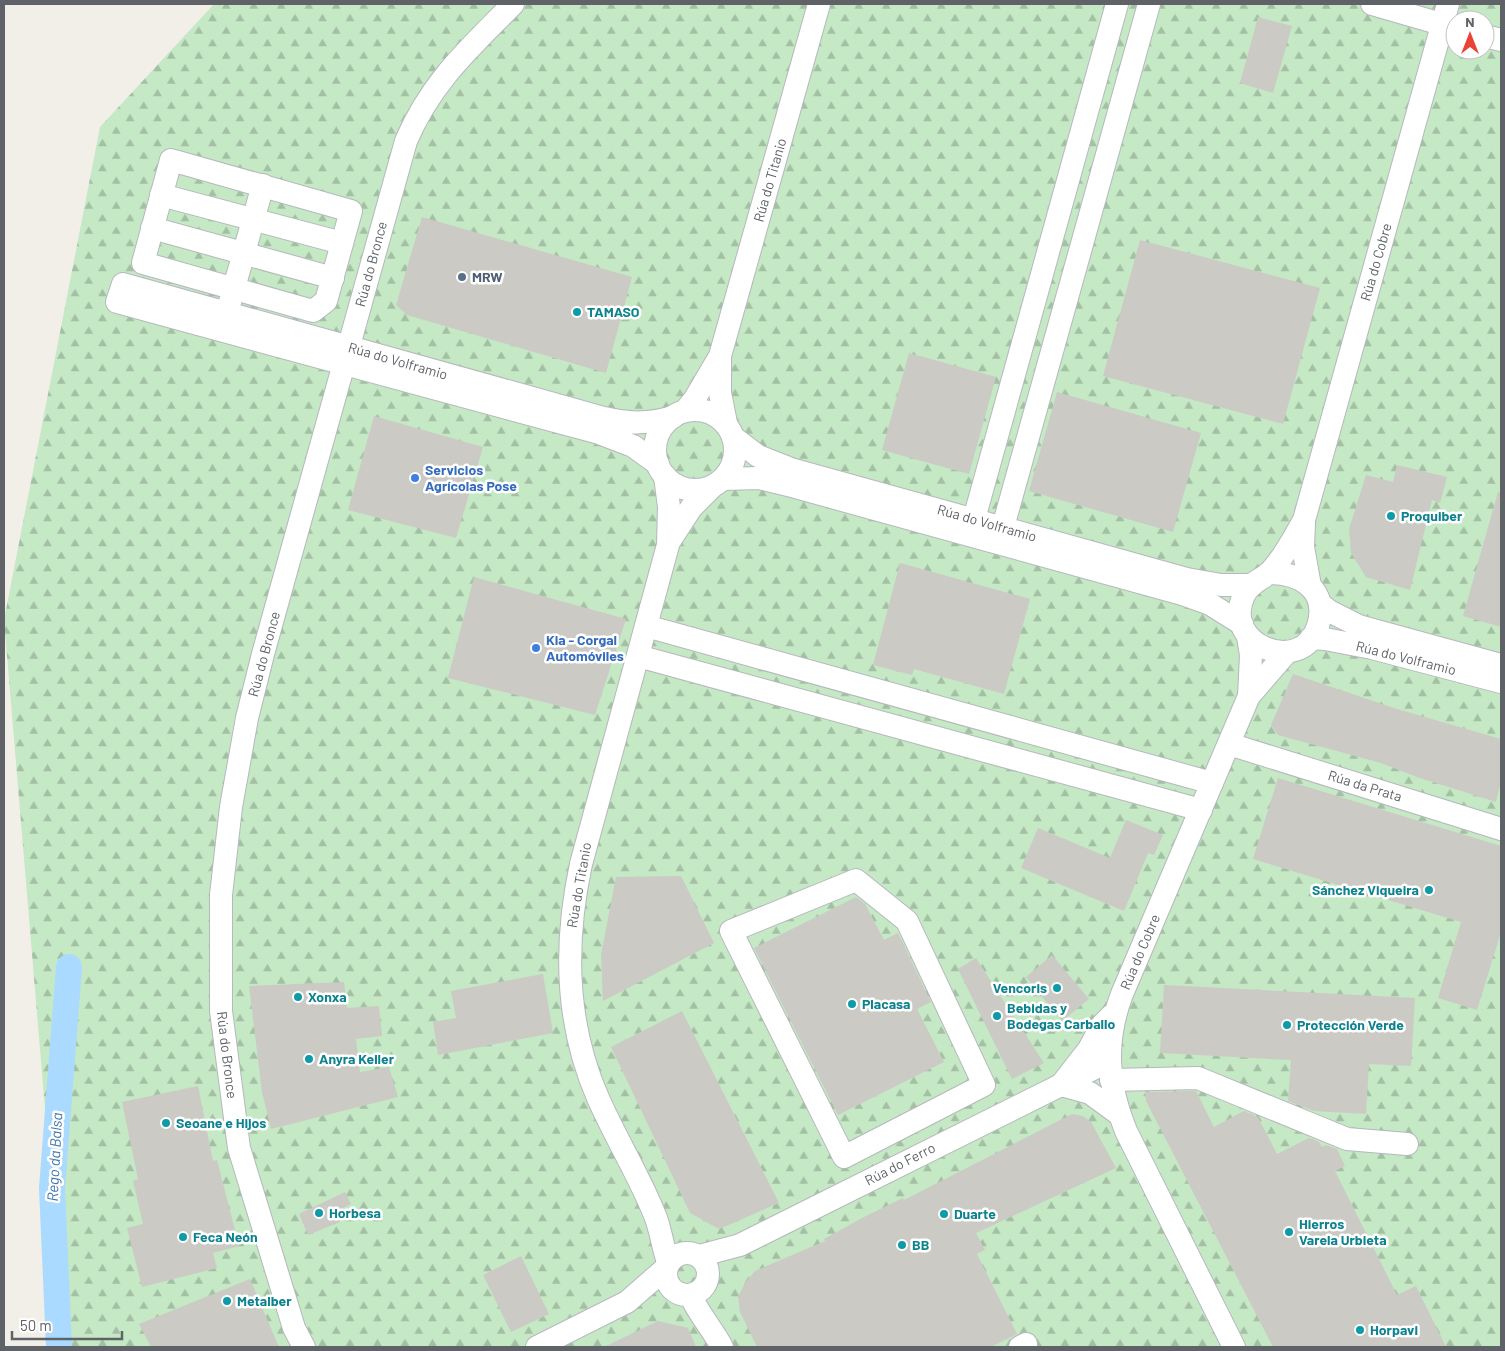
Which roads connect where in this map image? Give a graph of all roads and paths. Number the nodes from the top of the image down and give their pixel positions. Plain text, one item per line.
1 (513, 4) edge
2 (819, 4) edge
3 (1118, 4) edge
4 (1149, 4) edge
5 (1372, 4) edge
6 (1445, 17) edge
7 (1445, 28) edge
8 (263, 185) junction
9 (161, 195) junction
10 (253, 219) junction
11 (152, 228) junction
12 (342, 243) junction
13 (244, 253) junction
14 (332, 278) junction
15 (234, 288) junction
16 (227, 313) junction
17 (346, 355) junction
18 (720, 356) junction
19 (679, 414) junction
20 (729, 430) junction
21 (662, 470) junction
22 (718, 483) junction
23 (974, 519) junction
24 (1304, 520) junction
25 (1003, 528) junction
26 (668, 545) junction
27 (1269, 573) junction
28 (1251, 585) junction
29 (1315, 595) junction
30 (646, 626) junction
31 (1245, 631) junction
32 (1311, 638) junction
33 (1287, 652) junction
34 (638, 656) junction
35 (1501, 665) edge
36 (1501, 682) edge
37 (1249, 696) junction
38 (1229, 744) junction
39 (1212, 783) junction
40 (1201, 810) junction
41 (1501, 829) edge
42 (1116, 1009) junction
43 (1110, 1070) junction
44 (1060, 1084) junction
45 (938, 1109) junction
46 (1120, 1115) junction
47 (950, 1138) junction
48 (1407, 1144) dead end
49 (740, 1245) junction
50 (680, 1260) junction
51 (695, 1287) junction
52 (627, 1302) junction
53 (718, 1339) edge
54 (304, 1347) edge
55 (537, 1347) edge
56 (1234, 1347) edge

1 - 17 street, Rúa do Bronce
2 - 18 street, Rúa do Titanio
3 - 23 street
4 - 25 street
5 - 6 street
7 - 24 street, Rúa do Cobre
8 - 9 street
8 - 10 street
8 - 12 street
9 - 10 street
9 - 11 street
10 - 12 street
10 - 13 street
11 - 13 street
11 - 15 street
12 - 14 street
13 - 14 street
13 - 15 street
14 - 15 street
15 - 16 street
16 - 17 street, Rúa do Volframio
16 - 17 street, Rúa do Volframio
17 - 19 street, Rúa do Volframio
17 - 21 street, Rúa do Volframio
17 - 54 street, Rúa do Bronce
18 - 19 street
18 - 20 street
19 - 20 street
19 - 21 street
20 - 22 street
20 - 23 street, Rúa do Volframio
21 - 22 street
21 - 26 street
22 - 26 street
22 - 31 street, Rúa do Volframio
23 - 25 street, Rúa do Volframio
24 - 27 street
24 - 29 street
25 - 28 street, Rúa do Volframio
26 - 30 street, Rúa do Titanio
27 - 28 street
27 - 29 street
28 - 31 street
29 - 32 street
29 - 35 street, Rúa do Volframio
30 - 34 street, Rúa do Titanio
30 - 39 street
31 - 33 street
31 - 37 street
32 - 33 street
32 - 36 street, Rúa do Volframio
33 - 37 street
34 - 40 street
34 - 50 street, Rúa do Titanio
37 - 38 street, Rúa do Cobre
38 - 39 street, Rúa do Cobre
38 - 41 street, Rúa da Prata
39 - 40 street, Rúa do Cobre
40 - 42 street, Rúa do Cobre
42 - 43 street, Rúa do Cobre
42 - 44 street, Rúa do Ferro
43 - 44 street, Rúa do Ferro
43 - 46 street, Rúa do Cobre
43 - 48 street
44 - 46 street
44 - 47 street, Rúa do Ferro
45 - 45 street
45 - 47 street
46 - 56 street, Rúa do Cobre
47 - 49 street, Rúa do Ferro
49 - 50 street, Rúa do Ferro
49 - 51 street, Rúa do Ferro
50 - 51 street
50 - 51 street
50 - 52 street, Rúa do Ferro
51 - 52 street, Rúa do Ferro
51 - 53 street
52 - 55 street, Rúa do Ferro

